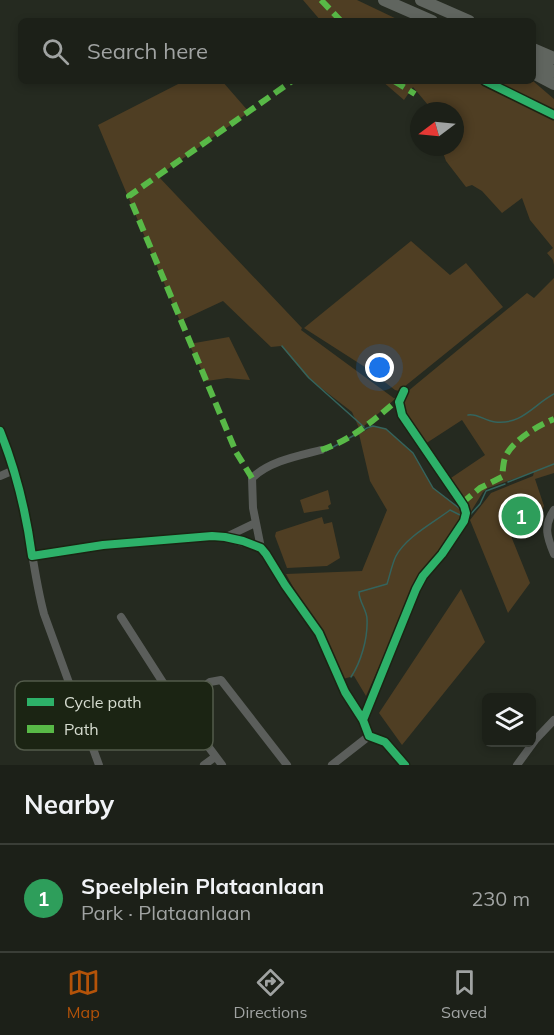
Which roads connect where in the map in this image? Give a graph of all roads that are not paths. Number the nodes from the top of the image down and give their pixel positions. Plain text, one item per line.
1 (384, 0) edge
2 (421, 0) edge
3 (425, 18) edge
4 (462, 18) edge
5 (536, 50) edge
6 (554, 58) edge
7 (536, 63) edge
8 (554, 71) edge
9 (536, 75) edge
10 (554, 84) edge
11 (404, 391) dead end
12 (321, 450) dead end
13 (0, 476) edge
14 (554, 510) edge
15 (255, 523) junction
16 (225, 537) junction
17 (261, 548) junction
18 (554, 554) edge
19 (32, 556) junction
20 (121, 617) dead end
21 (68, 681) edge
22 (162, 681) edge
23 (213, 681) edge
24 (363, 720) junction
25 (554, 720) edge
26 (369, 735) junction
27 (94, 750) edge
28 (210, 750) edge
29 (215, 757) junction
30 (99, 765) edge
31 (204, 765) edge
32 (222, 765) edge
33 (287, 765) edge
34 (332, 765) edge
35 (405, 765) edge
36 (517, 765) edge

1 - 3 highway
2 - 4 highway
5 - 6 highway
7 - 8 highway
9 - 10 highway
11 - 24 street
12 - 15 street
13 - 19 street
14 - 18 street
15 - 16 street
15 - 17 street
16 - 17 street
16 - 19 street
17 - 24 street
19 - 21 street
20 - 22 street
23 - 33 street
24 - 26 street
25 - 36 street
26 - 34 street
26 - 35 street
27 - 30 street
28 - 29 street
29 - 31 street
29 - 32 street

